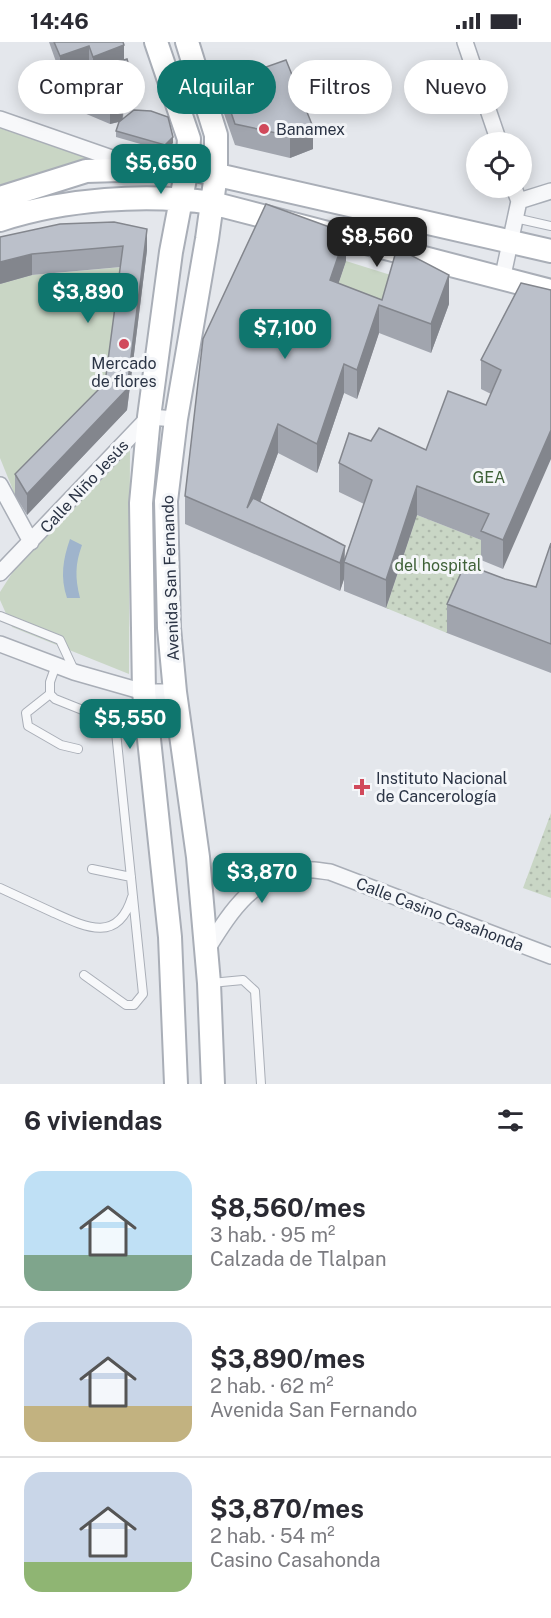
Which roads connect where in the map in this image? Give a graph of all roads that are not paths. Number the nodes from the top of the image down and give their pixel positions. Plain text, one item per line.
1 (156, 42) edge
2 (187, 42) edge
3 (465, 42) edge
4 (0, 119) edge
5 (496, 132) edge
6 (140, 168) junction
7 (186, 168) junction
8 (216, 174) junction
9 (551, 191) edge
10 (532, 193) edge
11 (0, 198) edge
12 (516, 198) edge
13 (181, 199) junction
14 (212, 204) junction
15 (515, 218) junction
16 (0, 220) edge
17 (551, 226) edge
18 (511, 242) junction
19 (551, 251) edge
20 (502, 280) junction
21 (551, 291) edge
22 (149, 417) junction
23 (176, 419) junction
24 (0, 485) edge
25 (32, 542) junction
26 (0, 573) edge
27 (0, 616) edge
28 (3, 641) edge
29 (56, 665) junction
30 (74, 672) junction
31 (144, 692) junction
32 (175, 692) junction
33 (50, 694) junction
34 (181, 730) junction
35 (149, 741) junction
36 (78, 749) dead end
37 (92, 869) dead end
38 (131, 877) junction
39 (0, 888) edge
40 (133, 892) junction
41 (206, 951) junction
42 (551, 957) edge
43 (84, 975) dead end
44 (209, 983) junction
45 (176, 1077) edge
46 (213, 1082) edge
47 (261, 1084) edge

1 - 7 main road, Avenida San Fernando
2 - 8 main road, Avenida San Fernando
3 - 5 street
4 - 6 street
6 - 7 main road
6 - 11 main road
7 - 8 main road
7 - 13 main road, Avenida San Fernando
8 - 14 main road, Avenida San Fernando
8 - 18 main road
9 - 10 street
12 - 15 street
13 - 14 main road
13 - 16 main road
13 - 22 main road, Avenida San Fernando
14 - 20 main road
14 - 23 main road, Avenida San Fernando
15 - 17 lane
15 - 18 street
18 - 19 main road
18 - 20 street
20 - 21 main road
22 - 23 street
22 - 25 street, Calle Niño Jesús
22 - 31 main road, Avenida San Fernando
23 - 32 main road, Avenida San Fernando
24 - 25 street
25 - 26 street, Calle Niño Jesús
27 - 30 lane
28 - 29 street
29 - 30 street
29 - 33 lane
30 - 31 street
31 - 32 street
31 - 35 main road, Avenida San Fernando
32 - 34 main road, Avenida San Fernando
33 - 36 lane
33 - 38 lane
34 - 35 main road
34 - 41 main road, Avenida San Fernando
35 - 45 main road, Avenida San Fernando
37 - 38 lane
38 - 40 lane
39 - 40 lane
40 - 43 lane
41 - 42 street, Calle Casino Casahonda
41 - 44 main road, Avenida San Fernando
44 - 46 main road, Avenida San Fernando
44 - 47 lane
45 - 46 main road

